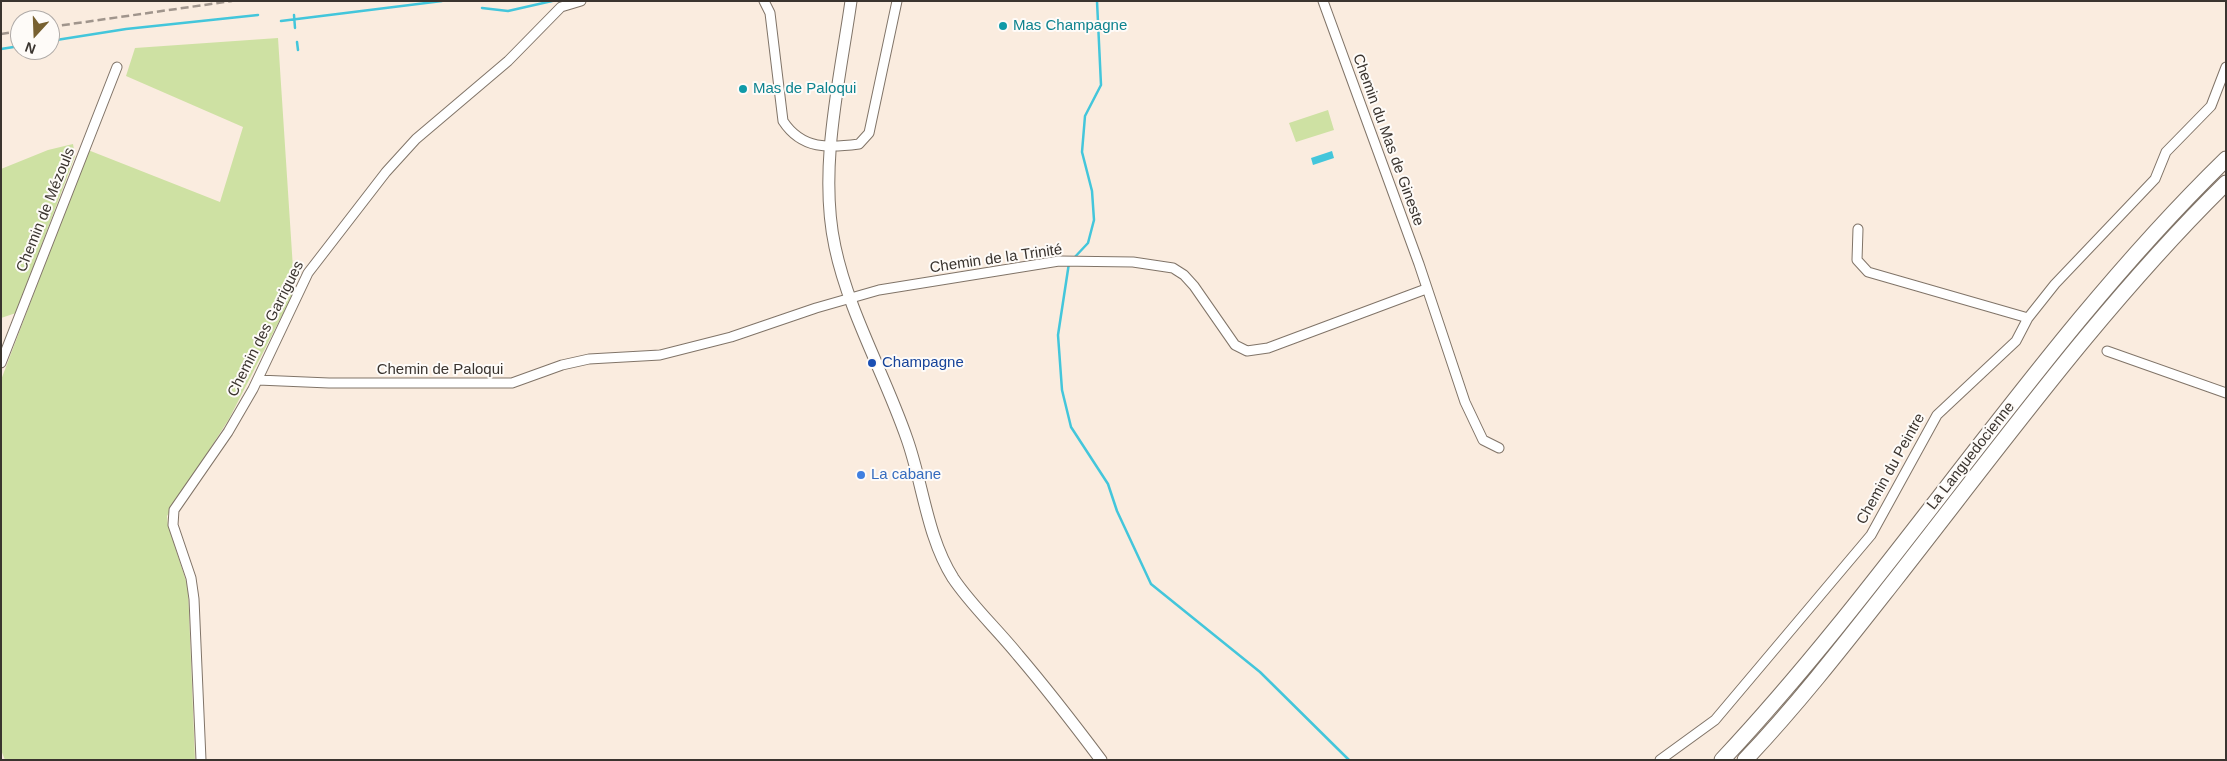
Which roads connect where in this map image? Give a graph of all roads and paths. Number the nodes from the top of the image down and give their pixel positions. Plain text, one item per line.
1 (580, 1) edge
2 (764, 1) edge
3 (851, 1) edge
4 (897, 1) edge
5 (1323, 1) edge
6 (117, 67) dead end
7 (2226, 68) edge
8 (831, 147) junction
9 (2226, 159) edge
10 (2226, 183) edge
11 (1858, 229) dead end
12 (1426, 289) junction
13 (850, 298) junction
14 (2028, 318) junction
15 (2107, 351) dead end
16 (1, 363) edge
17 (258, 380) junction
18 (2226, 393) edge
19 (1500, 448) dead end
20 (201, 760) edge
21 (1102, 760) edge
22 (1660, 760) edge
23 (1722, 760) edge
24 (1745, 760) edge

1 - 17 street, Chemin des Garrigues
2 - 8 street
3 - 8 street
4 - 8 street
5 - 12 street, Chemin du Mas de Gineste
6 - 16 street, Chemin de Mézouls
7 - 14 street, Chemin du Peintre
8 - 13 street
9 - 23 highway, La Languedocienne
10 - 24 highway, La Languedocienne
11 - 14 street
12 - 13 street, Chemin de la Trinité
12 - 19 street, Chemin du Mas de Gineste
13 - 17 street, Chemin de Paloqui
13 - 21 street
14 - 22 street, Chemin du Peintre
15 - 18 street
17 - 20 street, Chemin des Garrigues

